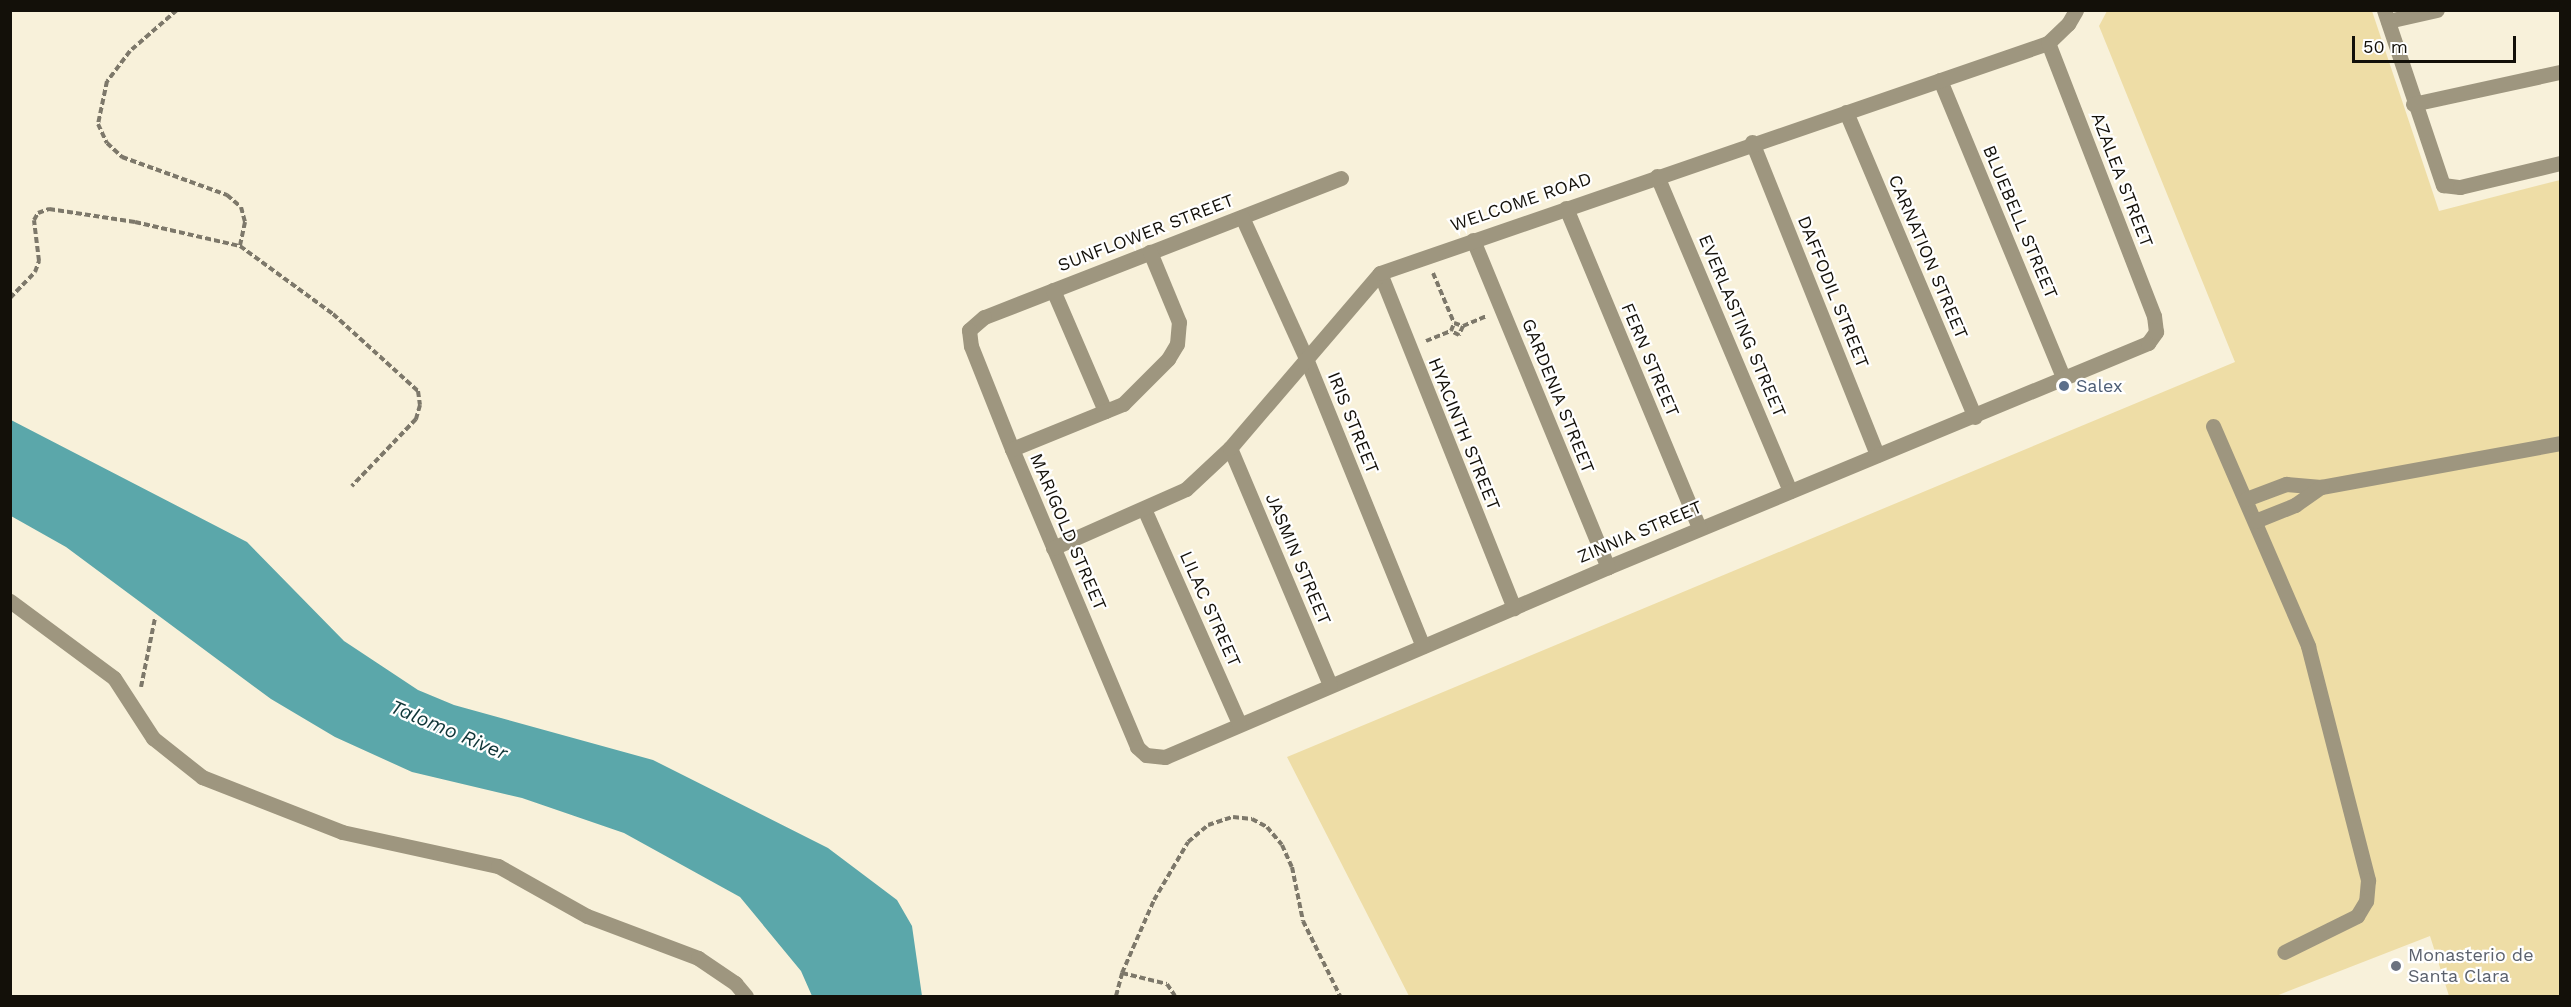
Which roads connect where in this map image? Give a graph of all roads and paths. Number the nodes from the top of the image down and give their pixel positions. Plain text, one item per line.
1 (177, 10) edge
2 (2076, 10) edge
3 (2437, 10) edge
4 (2386, 16) edge
5 (2048, 43) junction
6 (2560, 72) edge
7 (1940, 80) junction
8 (2413, 104) junction
9 (1846, 112) junction
10 (1752, 142) junction
11 (2560, 163) edge
12 (1657, 176) junction
13 (1341, 178) dead end
14 (1566, 208) junction
15 (1242, 217) junction
16 (1473, 240) junction
17 (240, 246) junction
18 (1150, 252) junction
19 (1425, 255) junction
20 (1380, 273) junction
21 (1053, 290) junction
22 (10, 298) edge
23 (1502, 310) junction
24 (1454, 323) junction
25 (1463, 326) junction
26 (969, 330) joint
27 (1451, 331) junction
28 (2156, 332) joint
29 (1409, 349) junction
30 (1305, 356) junction
31 (2064, 379) junction
32 (1105, 411) junction
33 (1975, 417) junction
34 (2213, 426) dead end
35 (2560, 443) edge
36 (1230, 448) junction
37 (1012, 449) junction
38 (1877, 455) junction
39 (352, 486) dead end
40 (2321, 487) junction
41 (1790, 491) junction
42 (2246, 499) junction
43 (1145, 511) junction
44 (2255, 521) junction
45 (1699, 528) junction
46 (1053, 548) junction
47 (1608, 567) junction
48 (10, 601) edge
49 (1514, 608) junction
50 (155, 618) dead end
51 (1423, 646) junction
52 (1330, 685) junction
53 (138, 715) junction
54 (1239, 723) junction
55 (1137, 747) joint
56 (2283, 952) dead end
57 (1122, 974) junction
58 (746, 996) edge
59 (1116, 996) edge
60 (1175, 996) edge
61 (1340, 996) edge

1 - 17 path
2 - 5 street, WELCOME ROAD
3 - 4 street
4 - 8 street
5 - 7 street, WELCOME ROAD
5 - 28 street, AZALEA STREET
6 - 8 street
7 - 9 street, WELCOME ROAD
7 - 31 street, BLUEBELL STREET
8 - 11 street
9 - 10 street, WELCOME ROAD
9 - 33 street, CARNATION STREET
10 - 12 street, WELCOME ROAD
10 - 38 street, DAFFODIL STREET
12 - 14 street, WELCOME ROAD
12 - 41 street, EVERLASTING STREET
13 - 15 street, SUNFLOWER STREET
14 - 16 street, WELCOME ROAD
14 - 45 street, FERN STREET
15 - 18 street, SUNFLOWER STREET
15 - 30 street, IRIS STREET
16 - 19 street, WELCOME ROAD
16 - 23 street, GARDENIA STREET
17 - 22 path
17 - 39 path
18 - 21 street, SUNFLOWER STREET
18 - 32 street
19 - 20 street, WELCOME ROAD
19 - 24 path
20 - 29 street, HYACINTH STREET
20 - 30 street, WELCOME ROAD
21 - 26 street, SUNFLOWER STREET
21 - 32 street
23 - 25 path
23 - 47 street, GARDENIA STREET
24 - 25 path
24 - 27 path
25 - 27 path
26 - 37 street, MARIGOLD STREET
27 - 29 path
28 - 31 street, ZINNIA STREET
29 - 49 street, HYACINTH STREET
30 - 36 street, WELCOME ROAD
30 - 51 street, IRIS STREET
31 - 33 street, ZINNIA STREET
32 - 37 street
33 - 38 street, ZINNIA STREET
34 - 42 street
35 - 40 street
36 - 43 street, WELCOME ROAD
36 - 52 street, JASMIN STREET
37 - 46 street, MARIGOLD STREET
38 - 41 street, ZINNIA STREET
40 - 42 street
40 - 44 street
41 - 45 street, ZINNIA STREET
42 - 44 street
43 - 46 street, WELCOME ROAD
43 - 54 street, LILAC STREET
44 - 56 street
45 - 47 street, ZINNIA STREET
46 - 55 street, MARIGOLD STREET
47 - 49 street, ZINNIA STREET
48 - 53 street
49 - 51 street, ZINNIA STREET
50 - 53 path
51 - 52 street, ZINNIA STREET
52 - 54 street, ZINNIA STREET
53 - 58 street
54 - 55 street, ZINNIA STREET
57 - 59 path
57 - 60 path
57 - 61 path

